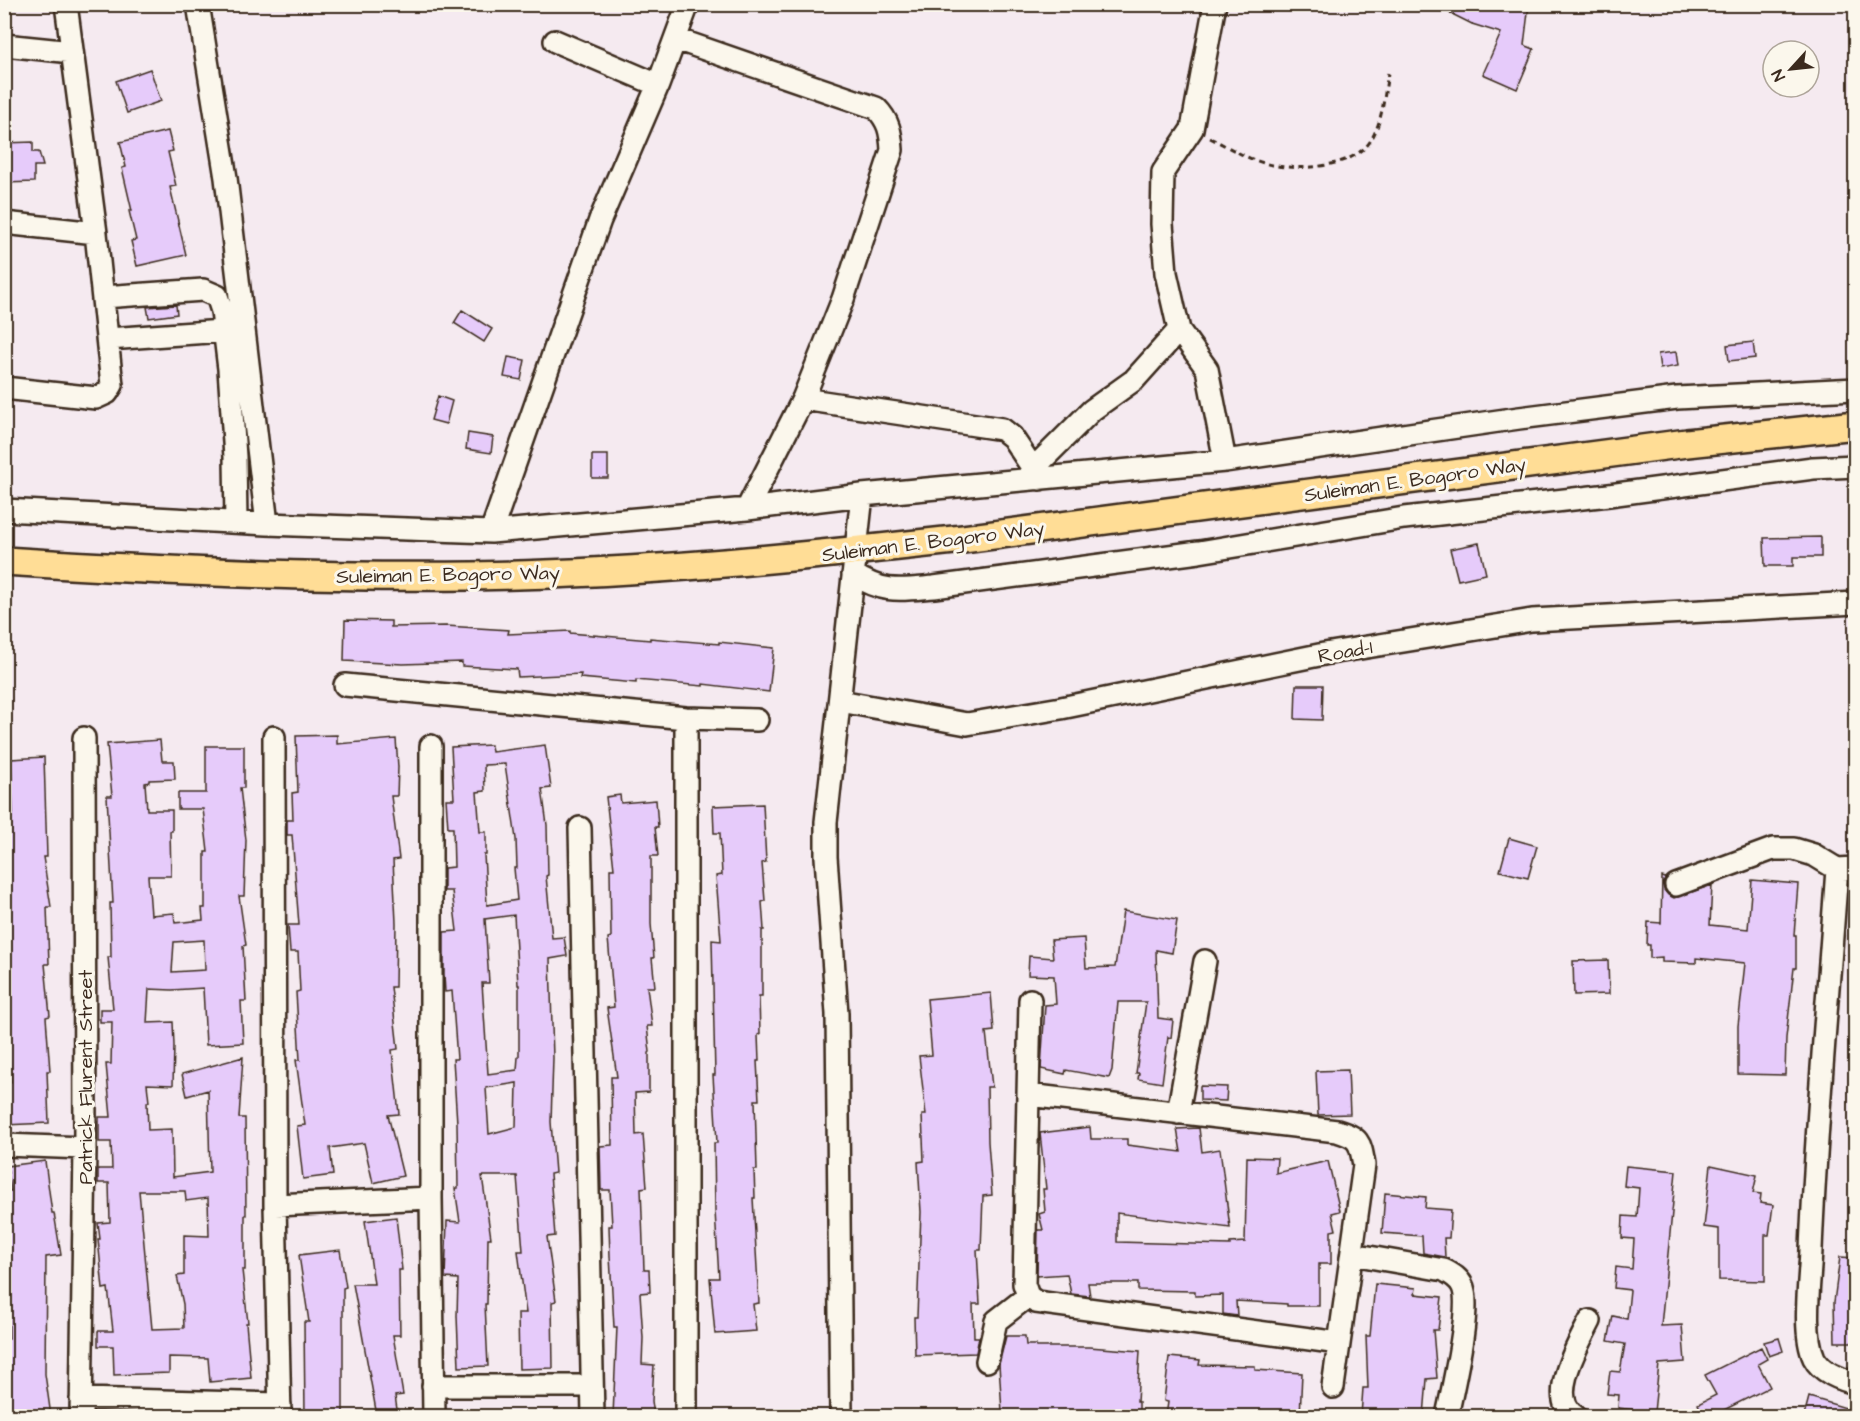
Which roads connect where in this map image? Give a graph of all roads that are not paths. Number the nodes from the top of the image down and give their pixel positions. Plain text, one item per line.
1 (66, 4) edge
2 (198, 4) edge
3 (688, 4) edge
4 (1215, 4) edge
5 (676, 39) junction
6 (555, 41) dead end
7 (4, 45) edge
8 (72, 52) junction
9 (658, 85) junction
10 (4, 223) edge
11 (96, 233) junction
12 (103, 297) junction
13 (1179, 330) junction
14 (224, 331) junction
15 (108, 339) junction
16 (4, 388) edge
17 (1856, 389) edge
18 (803, 399) junction
19 (1856, 425) edge
20 (1225, 461) junction
21 (1856, 466) edge
22 (1036, 474) junction
23 (862, 495) junction
24 (747, 509) junction
25 (4, 510) edge
26 (236, 522) junction
27 (267, 524) junction
28 (491, 532) junction
29 (4, 561) edge
30 (855, 563) junction
31 (1856, 603) edge
32 (345, 685) dead end
33 (840, 700) junction
34 (686, 718) junction
35 (758, 720) dead end
36 (274, 737) dead end
37 (84, 738) dead end
38 (431, 746) dead end
39 (580, 828) dead end
40 (1846, 869) edge
41 (1676, 885) dead end
42 (1205, 961) dead end
43 (1030, 1000) dead end
44 (1028, 1095) junction
45 (1178, 1113) junction
46 (4, 1145) edge
47 (85, 1148) junction
48 (431, 1198) junction
49 (275, 1205) junction
50 (1352, 1254) junction
51 (1028, 1296) junction
52 (1590, 1321) dead end
53 (1339, 1343) junction
54 (987, 1360) dead end
55 (1856, 1383) edge
56 (433, 1386) junction
57 (592, 1386) junction
58 (1333, 1387) dead end
59 (81, 1408) edge
60 (280, 1410) edge
61 (434, 1416) edge
62 (593, 1416) edge
63 (686, 1416) edge
64 (842, 1416) edge
65 (1447, 1416) edge
66 (1575, 1416) edge

1 - 8 street
2 - 27 street
3 - 5 street
4 - 13 street
5 - 9 street
5 - 18 street
6 - 9 street
7 - 8 street
8 - 11 street
9 - 28 street
10 - 11 street
11 - 12 street
12 - 14 street
12 - 15 street
13 - 20 street
13 - 22 street
14 - 15 street
14 - 26 street
15 - 16 street
17 - 20 street, Suleiman E. Bogoro Way
18 - 22 street
18 - 24 street
19 - 30 main road, Suleiman E. Bogoro Way
20 - 22 street, Suleiman E. Bogoro Way
21 - 30 street
22 - 23 street, Suleiman E. Bogoro Way
23 - 24 street, Suleiman E. Bogoro Way
23 - 30 street
24 - 28 street, Suleiman E. Bogoro Way
25 - 26 street, Suleiman E. Bogoro Way
26 - 27 street, Suleiman E. Bogoro Way
27 - 28 street, Suleiman E. Bogoro Way
29 - 30 main road, Suleiman E. Bogoro Way
30 - 33 street
31 - 33 street, Road-1
32 - 34 street
33 - 64 street
34 - 35 street
34 - 63 street
36 - 49 street
37 - 47 street, Patrick Flurent Street
38 - 48 street
39 - 57 street
40 - 41 street
40 - 55 street
42 - 45 street
43 - 44 street
44 - 45 street
44 - 51 street
45 - 50 street
46 - 47 street
47 - 59 street, Patrick Flurent Street
48 - 49 street
48 - 56 street
49 - 60 street
50 - 53 street
50 - 65 street
51 - 53 street
51 - 54 street
52 - 66 street
53 - 58 street
56 - 57 street
56 - 61 street
57 - 62 street
59 - 60 street

